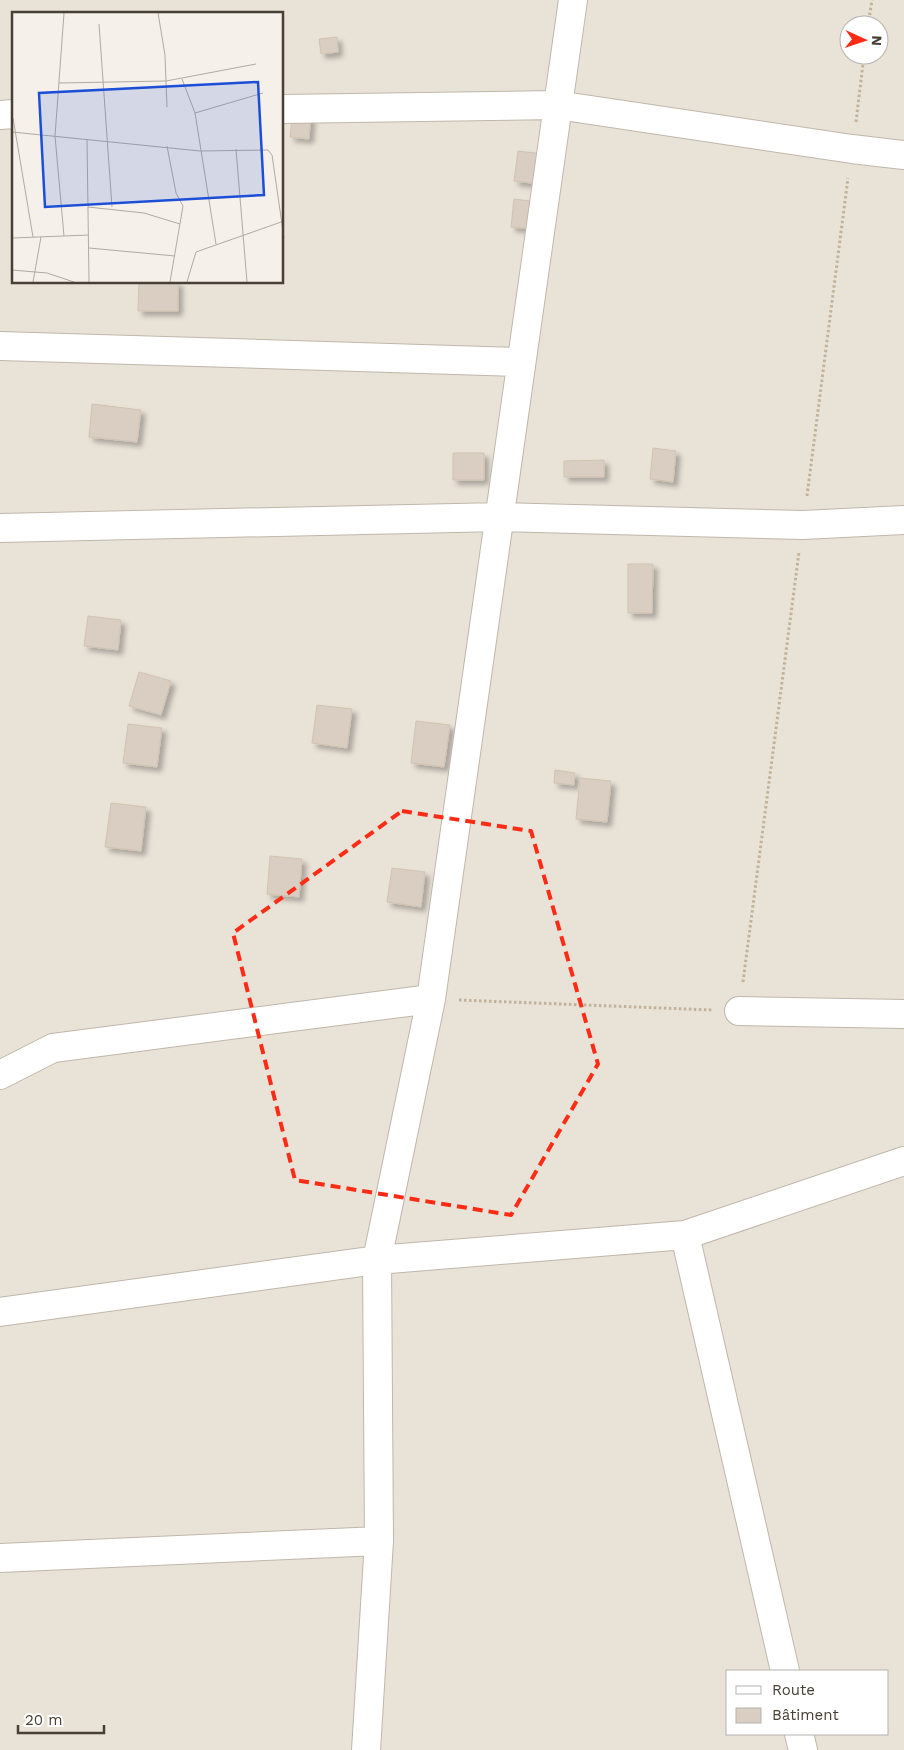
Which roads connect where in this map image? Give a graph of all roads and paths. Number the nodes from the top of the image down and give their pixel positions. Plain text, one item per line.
1 (572, 0) edge
2 (872, 0) edge
3 (870, 15) edge
4 (863, 65) edge
5 (557, 105) junction
6 (284, 109) edge
7 (852, 149) junction
8 (904, 155) edge
9 (0, 346) edge
10 (521, 362) junction
11 (500, 517) junction
12 (904, 520) edge
13 (803, 525) junction
14 (0, 528) edge
15 (431, 998) junction
16 (739, 1011) junction
17 (904, 1014) edge
18 (0, 1075) edge
19 (904, 1161) edge
20 (685, 1235) junction
21 (377, 1260) junction
22 (0, 1312) edge
23 (379, 1541) junction
24 (0, 1558) edge
25 (785, 1670) edge
26 (799, 1735) edge
27 (366, 1750) edge
28 (803, 1750) edge

1 - 5 street
2 - 3 path
4 - 7 path
5 - 6 street
5 - 7 street
5 - 10 street
7 - 8 street
7 - 13 path
9 - 10 street
10 - 11 street
11 - 13 street
11 - 14 street
11 - 15 street
12 - 13 street
13 - 16 path
15 - 16 path
15 - 18 street
15 - 21 street
16 - 17 street
19 - 20 street
20 - 21 street
20 - 25 street
21 - 22 street
21 - 23 street
23 - 24 street
23 - 27 street
26 - 28 street

